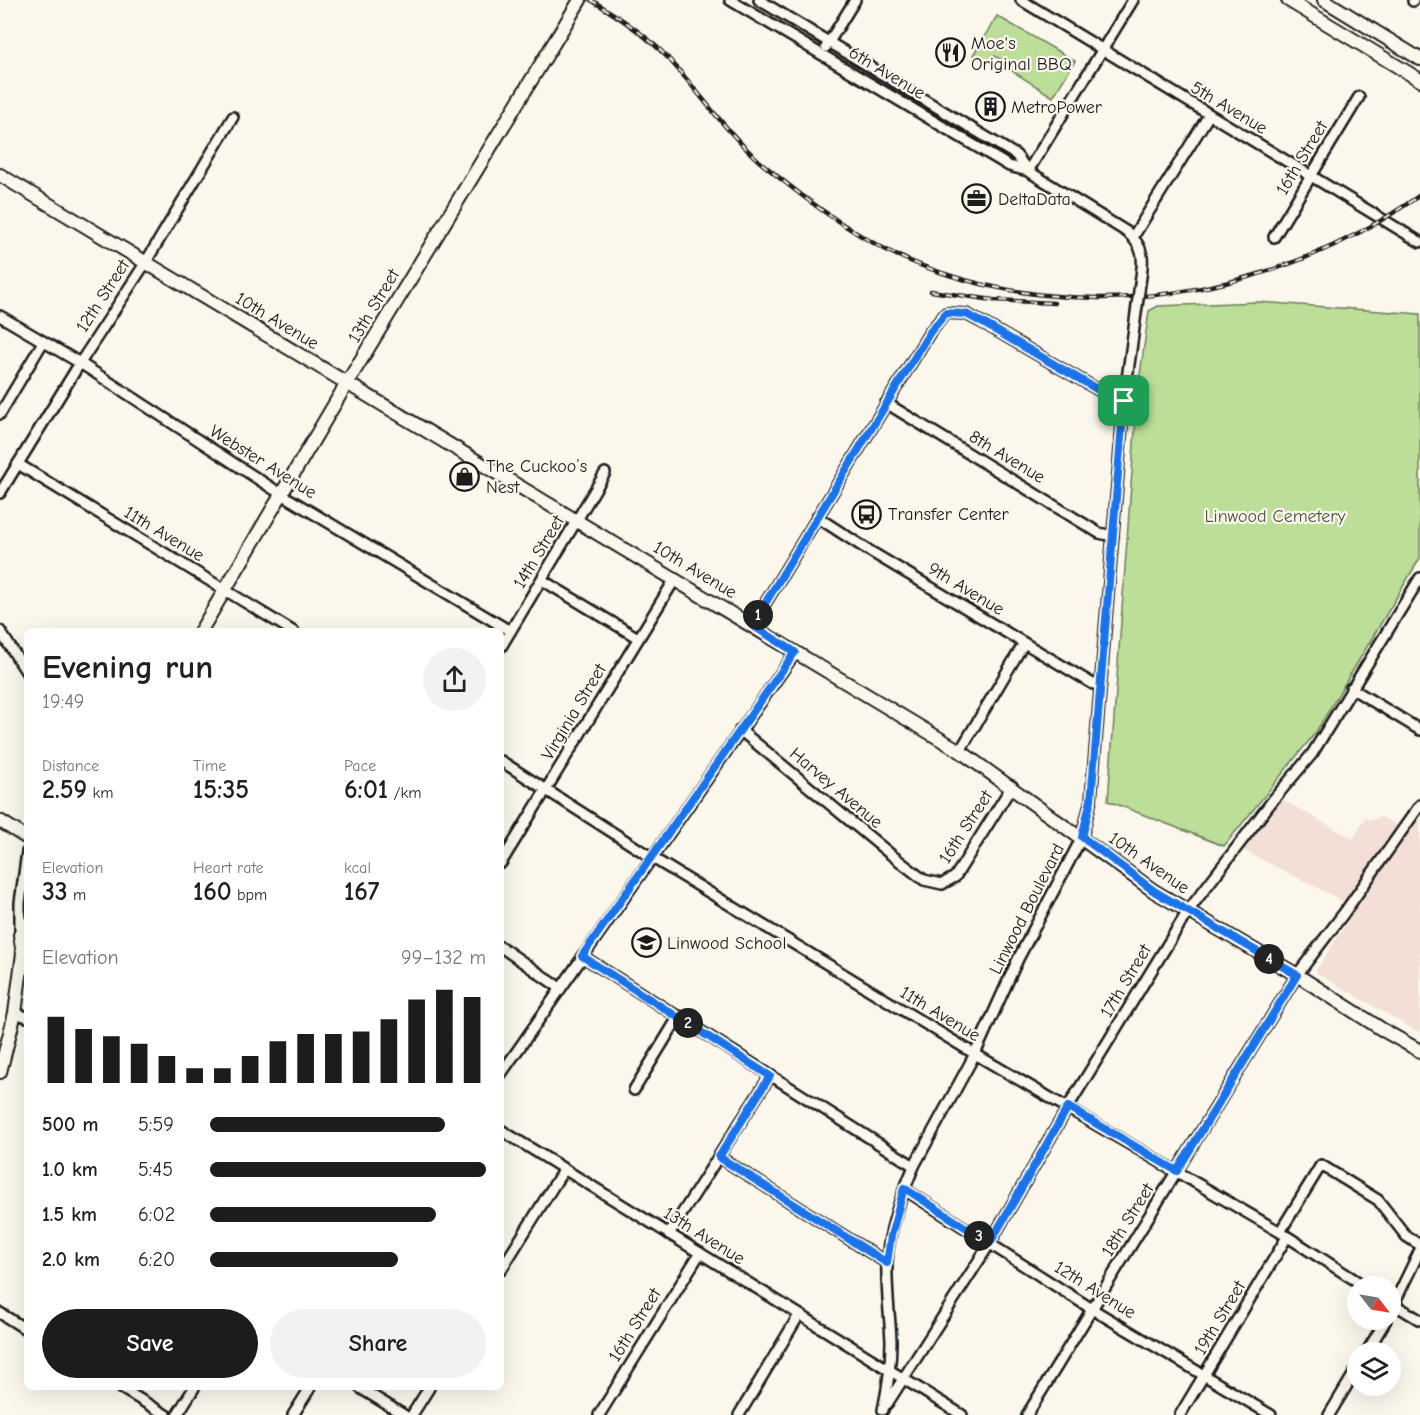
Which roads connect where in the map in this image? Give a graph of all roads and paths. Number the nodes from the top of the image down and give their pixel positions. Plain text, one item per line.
1 (580, 0) edge
2 (730, 0) edge
3 (759, 0) edge
4 (855, 0) edge
5 (1021, 0) edge
6 (1133, 0) edge
7 (1288, 0) edge
8 (1324, 0) edge
9 (829, 42) junction
10 (1102, 50) junction
11 (822, 54) junction
12 (1420, 59) edge
13 (1420, 80) edge
14 (1359, 96) dead end
15 (1209, 115) junction
16 (233, 117) dead end
17 (1028, 171) junction
18 (0, 175) edge
19 (1311, 176) junction
20 (1133, 237) junction
21 (1274, 237) dead end
22 (1420, 242) edge
23 (145, 263) junction
24 (0, 316) edge
25 (43, 342) junction
26 (80, 363) junction
27 (347, 383) junction
28 (1124, 401) junction
29 (886, 403) junction
30 (0, 414) edge
31 (18, 464) junction
32 (605, 473) dead end
33 (0, 493) edge
34 (281, 494) junction
35 (817, 517) junction
36 (578, 520) junction
37 (1113, 536) junction
38 (1420, 578) edge
39 (675, 579) junction
40 (542, 580) junction
41 (225, 590) junction
42 (752, 625) junction
43 (202, 628) edge
44 (287, 628) edge
45 (503, 628) edge
46 (504, 628) edge
47 (0, 631) edge
48 (510, 632) junction
49 (638, 638) junction
50 (504, 642) edge
51 (1024, 643) junction
52 (795, 652) junction
53 (24, 668) edge
54 (1100, 684) junction
55 (1351, 688) junction
56 (740, 730) junction
57 (1420, 730) edge
58 (960, 751) junction
59 (504, 763) edge
60 (1012, 786) junction
61 (546, 790) junction
62 (1420, 805) edge
63 (0, 820) edge
64 (24, 836) edge
65 (1082, 837) junction
66 (651, 857) junction
67 (504, 858) edge
68 (912, 871) joint
69 (24, 874) edge
70 (1188, 911) junction
71 (24, 929) edge
72 (20, 935) junction
73 (504, 949) edge
74 (582, 956) junction
75 (1297, 975) junction
76 (560, 988) junction
77 (21, 1015) edge
78 (679, 1017) junction
79 (1420, 1051) edge
80 (975, 1054) junction
81 (504, 1070) edge
82 (0, 1071) edge
83 (770, 1076) junction
84 (634, 1090) dead end
85 (1068, 1107) junction
86 (504, 1132) edge
87 (719, 1157) junction
88 (914, 1166) junction
89 (564, 1169) junction
90 (1177, 1171) junction
91 (904, 1188) junction
92 (669, 1234) junction
93 (1283, 1234) junction
94 (990, 1243) junction
95 (1420, 1245) edge
96 (1420, 1250) edge
97 (700, 1253) junction
98 (887, 1263) junction
99 (504, 1265) edge
100 (1349, 1276) edge
101 (1401, 1288) edge
102 (1092, 1309) junction
103 (1401, 1310) edge
104 (0, 1313) edge
105 (800, 1315) junction
106 (1420, 1320) edge
107 (24, 1328) edge
108 (889, 1370) junction
109 (1204, 1376) junction
110 (903, 1378) junction
111 (1347, 1385) edge
112 (124, 1390) edge
113 (193, 1390) edge
114 (309, 1390) edge
115 (363, 1390) edge
116 (428, 1390) edge
117 (882, 1412) edge
118 (166, 1415) edge
119 (177, 1415) edge
120 (293, 1415) edge
121 (404, 1415) edge
122 (412, 1415) edge
123 (599, 1415) edge
124 (739, 1415) edge
125 (962, 1415) edge
126 (1027, 1415) edge
127 (1180, 1415) edge
128 (1271, 1415) edge
129 (1329, 1415) edge

1 - 27 main road, 13th Street
2 - 11 street, 6th Avenue
3 - 9 street, 6th Avenue
4 - 9 street
5 - 10 street, 5th Avenue
6 - 10 street
7 - 13 main road
8 - 12 main road
9 - 11 street
9 - 17 street, 6th Avenue
10 - 15 street, 5th Avenue
10 - 17 street
11 - 17 street, 6th Avenue
14 - 19 street, 16th Street
15 - 19 street, 5th Avenue
15 - 20 street
16 - 23 street, 12th Street
17 - 20 street, 6th Avenue
18 - 23 main road, 10th Avenue
19 - 21 street, 16th Street
19 - 22 street, 5th Avenue
20 - 28 street, Linwood Boulevard, bridge
23 - 26 street, 12th Street
23 - 27 main road, 10th Avenue
24 - 25 street, Webster Avenue
25 - 26 street, Webster Avenue
25 - 30 street
26 - 31 street, 12th Street
26 - 34 street, Webster Avenue
27 - 34 main road, 13th Street
27 - 36 main road, 10th Avenue
28 - 29 street
28 - 37 street, Linwood Boulevard
29 - 35 street
29 - 37 street, 8th Avenue
31 - 33 street, 12th Street
31 - 41 street, 11th Avenue
32 - 36 street, 14th Street
34 - 41 main road, 13th Street
34 - 45 street, Webster Avenue
35 - 42 street
35 - 51 street, 9th Avenue
36 - 39 main road, 10th Avenue
36 - 40 street, 14th Street
37 - 54 street, Linwood Boulevard
38 - 55 street, 17th Street
39 - 42 main road, 10th Avenue
39 - 49 street, Virginia Street
40 - 48 street, 14th Street
40 - 49 street
41 - 43 main road, 13th Street
41 - 44 street, 11th Avenue
42 - 52 main road, 10th Avenue
46 - 48 street, Webster Avenue
47 - 53 street
48 - 50 street, 14th Street
49 - 61 street, Virginia Street
51 - 54 street, 9th Avenue
51 - 58 street
52 - 56 street
52 - 58 main road, 10th Avenue
54 - 65 street, Linwood Boulevard
55 - 57 street
55 - 70 street, 17th Street
56 - 66 street
56 - 68 street, Harvey Avenue
58 - 60 main road, 10th Avenue
59 - 61 street, 11th Avenue
60 - 65 main road, 10th Avenue
60 - 68 street, 16th Street
61 - 66 street, 11th Avenue
61 - 67 street, Virginia Street
62 - 75 street, 18th Street
63 - 64 main road
65 - 70 main road, 10th Avenue
65 - 80 street, Linwood Boulevard
66 - 74 street
66 - 80 street, 11th Avenue
69 - 72 street
70 - 75 main road, 10th Avenue
70 - 85 street, 17th Street
71 - 72 main road
72 - 77 main road
73 - 76 street
74 - 76 street
74 - 78 street
75 - 79 main road, 10th Avenue
75 - 90 street, 18th Street
76 - 81 street
77 - 82 main road
78 - 83 street
78 - 84 street
80 - 85 street, 11th Avenue
80 - 88 street, Linwood Boulevard
83 - 87 street
83 - 88 street
85 - 90 street, 11th Avenue
85 - 94 street, 17th Street
86 - 89 street, 13th Avenue
87 - 92 street
87 - 98 street
88 - 91 street, Linwood Boulevard
89 - 92 street, 13th Avenue
89 - 99 street
90 - 93 street, 11th Avenue
90 - 102 street, 18th Street
91 - 94 street, 12th Avenue
91 - 98 street, Linwood Boulevard
92 - 97 street, 13th Avenue
93 - 95 street, 19th Street
93 - 100 street, 11th Avenue
93 - 109 street, 19th Street
94 - 102 street, 12th Avenue
94 - 110 street, 17th Street
96 - 101 street
97 - 105 street, 13th Avenue
97 - 123 street, 16th Street
98 - 108 street, Linwood Boulevard
102 - 109 street, 12th Avenue
102 - 126 street, 18th Street
103 - 106 street
104 - 107 street
105 - 108 street, 13th Avenue
105 - 124 street
108 - 110 street, 13th Avenue
108 - 117 street
109 - 127 street, 19th Street
109 - 128 street, 12th Avenue
110 - 117 street, 17th Street
110 - 125 street, 13th Avenue
111 - 129 street
112 - 118 street
113 - 119 street
114 - 120 street
115 - 121 street
116 - 122 street

